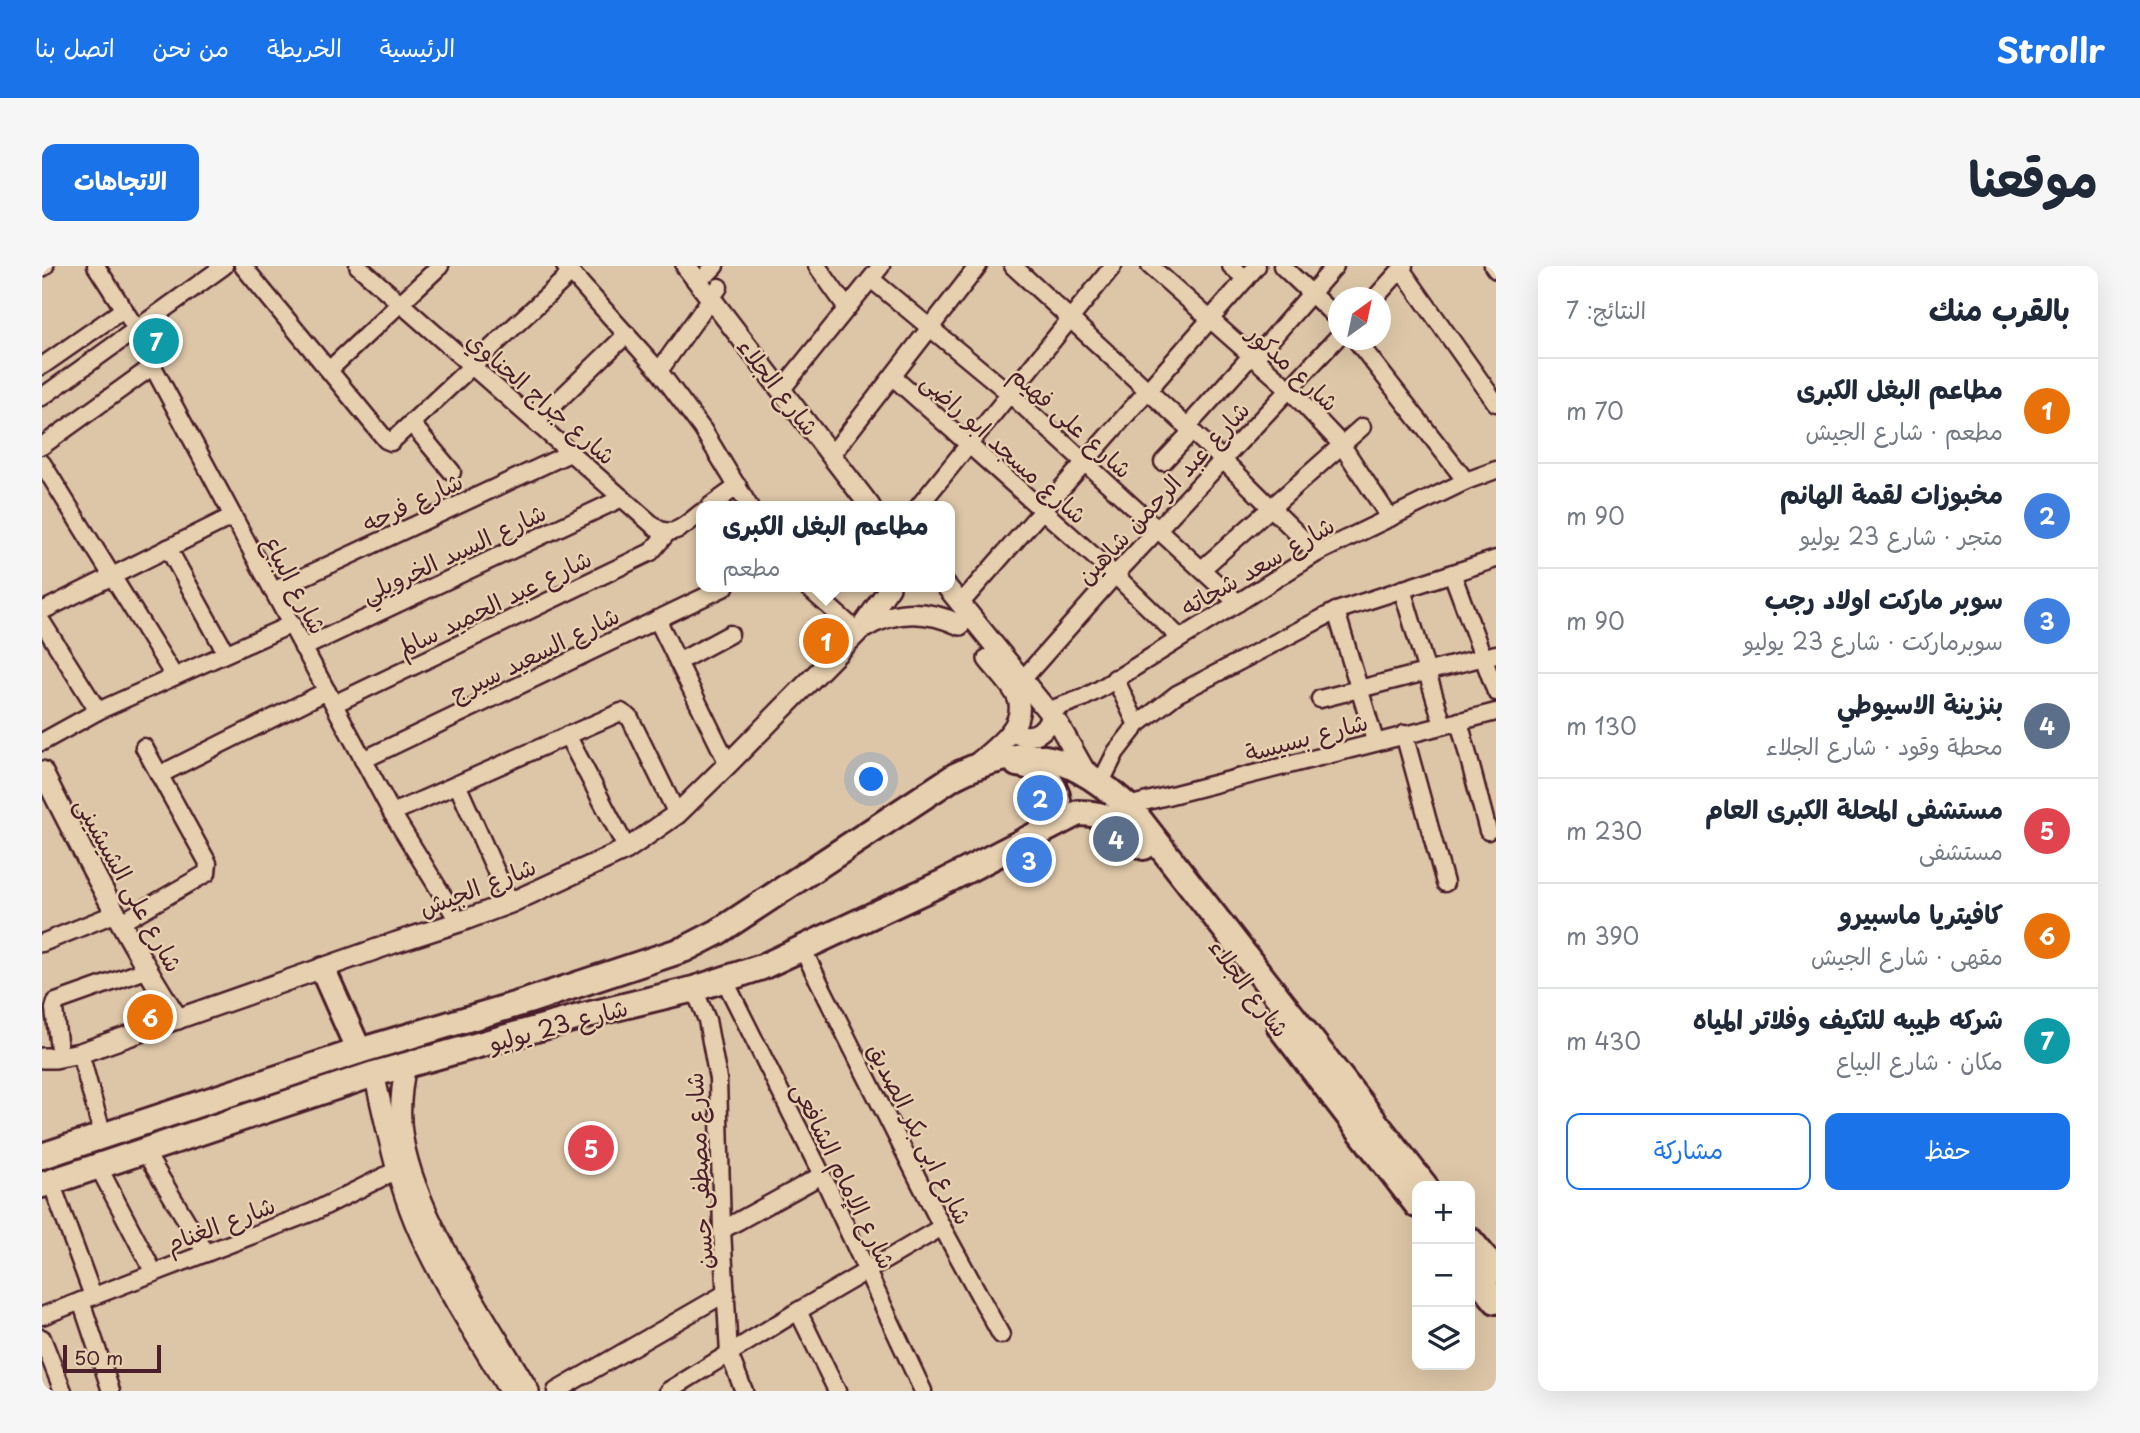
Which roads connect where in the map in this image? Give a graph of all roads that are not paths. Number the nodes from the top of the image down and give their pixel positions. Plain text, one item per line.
1 (96, 266) edge
2 (224, 266) edge
3 (243, 266) edge
4 (358, 266) edge
5 (440, 266) edge
6 (686, 266) edge
7 (817, 266) edge
8 (978, 266) edge
9 (1013, 266) edge
10 (1113, 266) edge
11 (1150, 266) edge
12 (1231, 266) edge
13 (1257, 266) edge
14 (1282, 266) edge
15 (1335, 266) edge
16 (1403, 267) edge
17 (568, 269) edge
18 (876, 272) edge
19 (711, 278) edge
20 (1246, 279) junction
21 (1385, 287) edge
22 (1312, 293) junction
23 (401, 303) junction
24 (847, 308) junction
25 (1328, 308) edge
26 (124, 309) junction
27 (1070, 318) junction
28 (1210, 320) junction
29 (930, 328) junction
30 (137, 330) junction
31 (627, 334) junction
32 (1328, 348) edge
33 (1364, 350) edge
34 (1253, 357) junction
35 (42, 366) edge
36 (153, 366) junction
37 (473, 366) junction
38 (329, 370) junction
39 (659, 371) junction
40 (893, 377) junction
41 (786, 384) junction
42 (1289, 389) junction
43 (1147, 390) junction
44 (1009, 393) junction
45 (42, 397) edge
46 (1496, 403) edge
47 (536, 422) junction
48 (412, 424) junction
49 (1363, 428) dead end
50 (1189, 429) junction
51 (44, 439) edge
52 (967, 444) junction
53 (1341, 444) junction
54 (836, 449) junction
55 (570, 453) junction
56 (1223, 460) junction
57 (1084, 462) junction
58 (1163, 462) dead end
59 (42, 463) edge
60 (1496, 470) edge
61 (452, 472) dead end
62 (1466, 481) junction
63 (738, 486) junction
64 (622, 498) junction
65 (717, 501) edge
66 (746, 501) edge
67 (867, 501) edge
68 (881, 501) edge
69 (923, 501) edge
70 (1271, 508) junction
71 (1042, 510) junction
72 (233, 516) junction
73 (696, 516) edge
74 (1390, 517) junction
75 (1158, 529) junction
76 (667, 534) junction
77 (168, 548) junction
78 (1317, 553) junction
79 (1496, 559) edge
80 (1202, 569) junction
81 (1452, 573) junction
82 (113, 575) junction
83 (1115, 575) junction
84 (1402, 589) junction
85 (273, 591) junction
86 (715, 592) edge
87 (813, 592) edge
88 (886, 592) edge
89 (935, 592) edge
90 (951, 592) edge
91 (1238, 603) junction
92 (960, 604) junction
93 (42, 611) edge
94 (1336, 611) junction
95 (657, 619) junction
96 (42, 622) edge
97 (292, 624) junction
98 (960, 625) junction
99 (858, 632) junction
100 (730, 634) dead end
101 (1180, 637) junction
102 (303, 648) junction
103 (226, 653) junction
104 (1490, 656) edge
105 (678, 662) junction
106 (1427, 671) junction
107 (174, 677) junction
108 (1115, 678) junction
109 (1022, 680) junction
110 (1360, 689) junction
111 (1496, 692) edge
112 (330, 697) junction
113 (1320, 699) dead end
114 (98, 711) junction
115 (1496, 712) edge
116 (1049, 714) junction
117 (1451, 723) junction
118 (1137, 724) junction
119 (1011, 731) junction
120 (1404, 734) junction
121 (567, 735) junction
122 (42, 741) edge
123 (1375, 741) junction
124 (144, 747) dead end
125 (363, 760) junction
126 (728, 764) junction
127 (981, 765) junction
128 (42, 771) edge
129 (159, 775) junction
130 (1093, 777) junction
131 (457, 784) junction
132 (1128, 806) junction
133 (392, 813) junction
134 (677, 814) junction
135 (1058, 822) junction
136 (1488, 831) dead end
137 (627, 849) junction
138 (1445, 883) dead end
139 (510, 903) junction
140 (117, 918) junction
141 (459, 922) junction
142 (42, 943) edge
143 (803, 950) junction
144 (146, 970) junction
145 (323, 970) junction
146 (724, 979) junction
147 (576, 985) junction
148 (694, 989) junction
149 (528, 1002) junction
150 (583, 1016) junction
151 (178, 1019) junction
152 (538, 1029) junction
153 (1307, 1048) junction
154 (359, 1051) junction
155 (61, 1056) edge
156 (406, 1065) junction
157 (374, 1074) junction
158 (244, 1090) junction
159 (254, 1115) junction
160 (103, 1136) junction
161 (145, 1152) junction
162 (42, 1156) edge
163 (98, 1166) junction
164 (403, 1166) junction
165 (822, 1175) junction
166 (1421, 1181) edge
167 (47, 1183) edge
168 (1412, 1198) edge
169 (942, 1227) junction
170 (722, 1230) junction
171 (1473, 1244) edge
172 (206, 1253) junction
173 (1496, 1271) edge
174 (867, 1272) junction
175 (154, 1273) junction
176 (1475, 1275) edge
177 (726, 1293) junction
178 (87, 1298) junction
179 (1496, 1301) edge
180 (43, 1310) edge
181 (798, 1311) junction
182 (480, 1324) junction
183 (1001, 1335) dead end
184 (42, 1338) edge
185 (729, 1354) junction
186 (63, 1391) edge
187 (111, 1391) edge
188 (509, 1391) edge
189 (529, 1391) edge
190 (556, 1391) edge
191 (668, 1391) edge
192 (744, 1391) edge
193 (837, 1391) edge
194 (923, 1391) edge

1 - 26 street, شارع البياع
2 - 30 street
3 - 38 street
4 - 23 street, شارع جراج الحناوي
5 - 23 street
6 - 19 street, شارع الجلاء
7 - 24 street
8 - 29 street
9 - 27 street
10 - 27 street
11 - 28 street, شارع مدكور
12 - 20 street
13 - 20 street
14 - 22 street
15 - 22 street
16 - 21 street
16 - 46 street
17 - 31 street
17 - 37 street
18 - 24 street
18 - 29 street, شارع على فهيم
19 - 39 street
19 - 41 street, شارع الجلاء
20 - 28 street
22 - 25 street
22 - 34 street
23 - 37 street, شارع جراج الحناوي
23 - 38 street
24 - 41 street
26 - 30 street, شارع البياع
26 - 35 street
27 - 43 street
27 - 44 street
28 - 34 street, شارع مدكور
28 - 43 street
29 - 40 street
29 - 44 street, شارع على فهيم
30 - 36 street, شارع البياع
30 - 45 street
31 - 39 street
31 - 47 street
32 - 42 street, شارع عبد الرحمن شاهين
33 - 62 street
34 - 42 street, شارع مدكور
34 - 50 street
36 - 51 street
36 - 72 street, شارع البياع
37 - 47 street, شارع جراج الحناوي
37 - 48 street
38 - 48 street
39 - 63 street
40 - 52 street, شارع مسجد ابو راضى
40 - 54 street
41 - 54 street, شارع الجلاء
42 - 53 street, شارع مدكور
42 - 56 street, شارع عبد الرحمن شاهين
43 - 50 street
43 - 57 street
44 - 52 street
44 - 57 street, شارع على فهيم
47 - 55 street, شارع جراج الحناوي
48 - 61 street
49 - 53 street
50 - 56 street
50 - 58 street
52 - 69 street
52 - 71 street, شارع مسجد ابو راضى
53 - 70 street
53 - 74 street, شارع مدكور
54 - 67 street, شارع الجلاء
54 - 68 street, شارع الجلاء
55 - 64 street, شارع جراج الحناوي
55 - 85 street, شارع فرحه
56 - 70 street
56 - 75 street, شارع عبد الرحمن شاهين
57 - 71 street
57 - 75 street, شارع على فهيم
59 - 82 street
60 - 62 street, شارع سعد شحاته
62 - 74 street, شارع سعد شحاته
63 - 65 street
63 - 66 street
64 - 76 street, شارع جراج الحناوي
64 - 102 street, شارع السيد الخرويلي
70 - 78 street
70 - 80 street
71 - 83 street, شارع مسجد ابو راضى
71 - 92 street
72 - 77 street
72 - 85 street, شارع البياع
73 - 76 street
74 - 78 street, شارع سعد شحاته
75 - 80 street, شارع على فهيم
75 - 83 street, شارع عبد الرحمن شاهين
76 - 112 street, شارع عبد الحميد سالم
77 - 82 street
77 - 103 street
78 - 91 street, شارع سعد شحاته
79 - 81 street
80 - 91 street, شارع على فهيم
81 - 84 street
81 - 104 street
82 - 93 street
82 - 107 street
83 - 101 street, شارع مسجد ابو راضى
83 - 109 street, شارع عبد الرحمن شاهين
84 - 94 street
84 - 106 street
85 - 97 street, شارع البياع
86 - 95 street, شارع السعيد سيرج
87 - 99 street
88 - 99 street, شارع الجيش
89 - 98 street
90 - 92 street, شارع الجلاء
91 - 101 street, شارع سعد شحاته
92 - 109 street, شارع الجلاء
94 - 110 street
94 - 118 street
95 - 105 street
95 - 125 street, شارع السعيد سيرج
96 - 114 street
97 - 102 street, شارع البياع
97 - 103 street
98 - 99 street, شارع الجيش
98 - 119 street
99 - 126 street, شارع الجيش
100 - 105 street
101 - 108 street, شارع سعد شحاته
102 - 112 street, شارع البياع
103 - 107 street
104 - 106 street
104 - 111 street
105 - 126 street
106 - 110 street
106 - 117 street
107 - 114 street
108 - 116 street, شارع سعد شحاته
108 - 118 street
109 - 116 street, شارع الجلاء
110 - 113 street
110 - 123 street
112 - 125 street, شارع البياع
112 - 129 street, شارع عبد الحميد سالم
114 - 122 street
115 - 117 street, شارع بسيسة
116 - 119 street
116 - 130 street, شارع الجلاء
117 - 120 street, شارع بسيسة
117 - 136 street
118 - 130 street
119 - 127 street
120 - 123 street, شارع بسيسة
120 - 138 street
121 - 131 street
121 - 134 street
121 - 137 street
123 - 132 street, شارع بسيسة
124 - 129 street
125 - 133 street, شارع البياع
126 - 134 street, شارع الجيش
127 - 130 main road, شارع الجلاء
127 - 135 main road
127 - 147 main road, شارع 23 يوليو
128 - 140 street, شارع على الشيشينى
129 - 140 street
130 - 132 main road, شارع الجلاء
131 - 133 street
131 - 139 street
132 - 153 main road, شارع الجلاء
133 - 141 street, شارع البياع
134 - 137 street, شارع الجيش
135 - 143 main road, شارع 23 يوليو
135 - 153 main road, شارع الجلاء
137 - 139 street, شارع الجيش
139 - 141 street, شارع الجيش
140 - 142 street
140 - 144 street, شارع على الشيشينى
141 - 145 street, شارع الجيش
143 - 146 main road, شارع 23 يوليو
143 - 169 street, شارع ابى بكر الصديق
144 - 151 street, شارع على الشيشينى
144 - 155 street
145 - 151 street, شارع الجيش
145 - 154 main road
146 - 148 main road, شارع 23 يوليو
146 - 165 street, شارع الإمام الشافعى
147 - 149 main road, شارع 23 يوليو
147 - 150 main road
148 - 150 main road, شارع 23 يوليو
148 - 170 street, شارع مصطفى حسن
149 - 152 main road
149 - 154 main road, شارع 23 يوليو
150 - 152 main road, شارع 23 يوليو
151 - 155 street, شارع الجيش
152 - 156 main road, شارع 23 يوليو
153 - 166 main road, شارع الجلاء
153 - 168 main road, شارع الجلاء
154 - 158 main road, شارع 23 يوليو
155 - 160 street
156 - 157 main road, شارع 23 يوليو
156 - 164 street
157 - 159 main road, شارع 23 يوليو
157 - 164 street
158 - 159 main road
158 - 160 main road, شارع 23 يوليو
159 - 161 main road, شارع 23 يوليو
160 - 162 main road, شارع 23 يوليو
161 - 163 main road, شارع 23 يوليو
161 - 172 street
163 - 167 main road, شارع 23 يوليو
163 - 175 street
164 - 172 street, شارع الغنام
164 - 182 street
165 - 170 street
165 - 174 street, شارع الإمام الشافعى
167 - 178 street
169 - 174 street
169 - 183 street, شارع ابى بكر الصديق
170 - 177 street, شارع مصطفى حسن
171 - 173 main road
172 - 175 street, شارع الغنام
174 - 181 street
174 - 194 street, شارع الإمام الشافعى
175 - 178 street, شارع الغنام
176 - 179 main road
177 - 185 street, شارع مصطفى حسن
177 - 190 street
178 - 180 street, شارع الغنام
178 - 187 street
181 - 185 street
181 - 193 street
182 - 188 street
182 - 189 street
184 - 186 street
185 - 191 street
185 - 192 street, شارع مصطفى حسن

